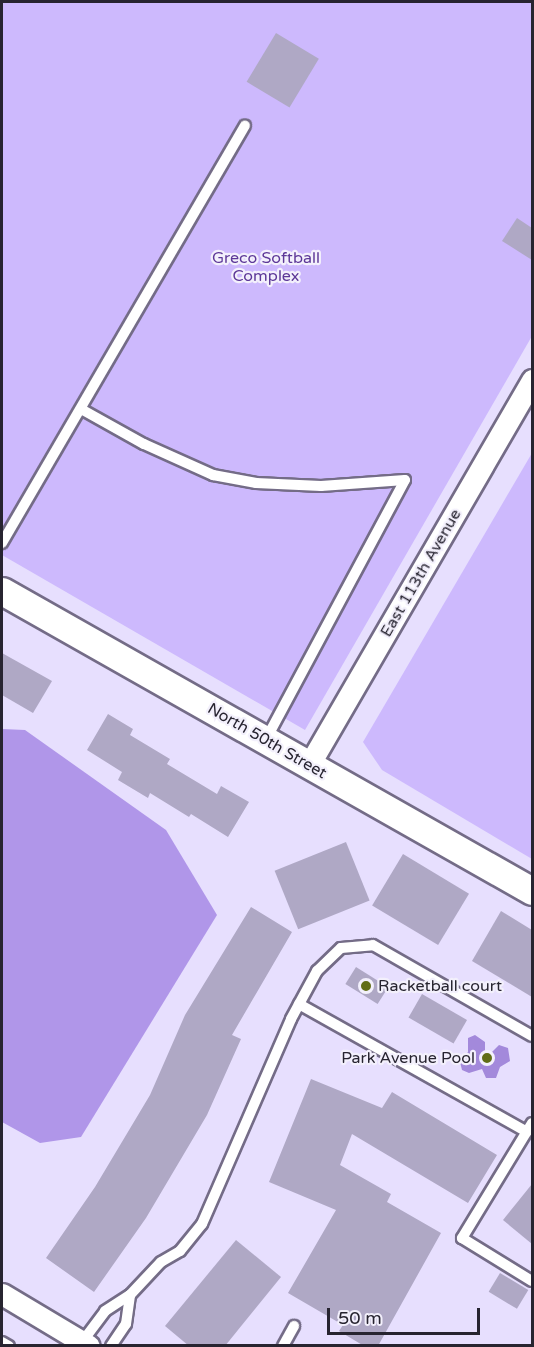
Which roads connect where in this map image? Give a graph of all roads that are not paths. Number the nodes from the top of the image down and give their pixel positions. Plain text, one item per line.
1 (245, 126) dead end
2 (532, 380) edge
3 (81, 409) junction
4 (2, 543) edge
5 (2, 591) edge
6 (266, 740) junction
7 (309, 765) junction
8 (532, 891) edge
9 (299, 1004) junction
10 (532, 1036) edge
11 (530, 1127) edge
12 (532, 1281) edge
13 (2, 1294) edge
14 (129, 1295) junction
15 (294, 1326) dead end
16 (2, 1342) edge
17 (86, 1344) edge
18 (9, 1346) edge
19 (111, 1346) edge
20 (283, 1346) edge

1 - 3 lane
2 - 7 street, East 113th Avenue
3 - 4 lane
3 - 6 lane
5 - 6 street, North 50th Street
6 - 7 street, North 50th Street
7 - 8 street, North 50th Street
9 - 10 lane
9 - 11 lane
9 - 14 lane
11 - 12 lane
13 - 17 street
14 - 17 lane
14 - 19 lane
15 - 20 lane
16 - 18 lane

